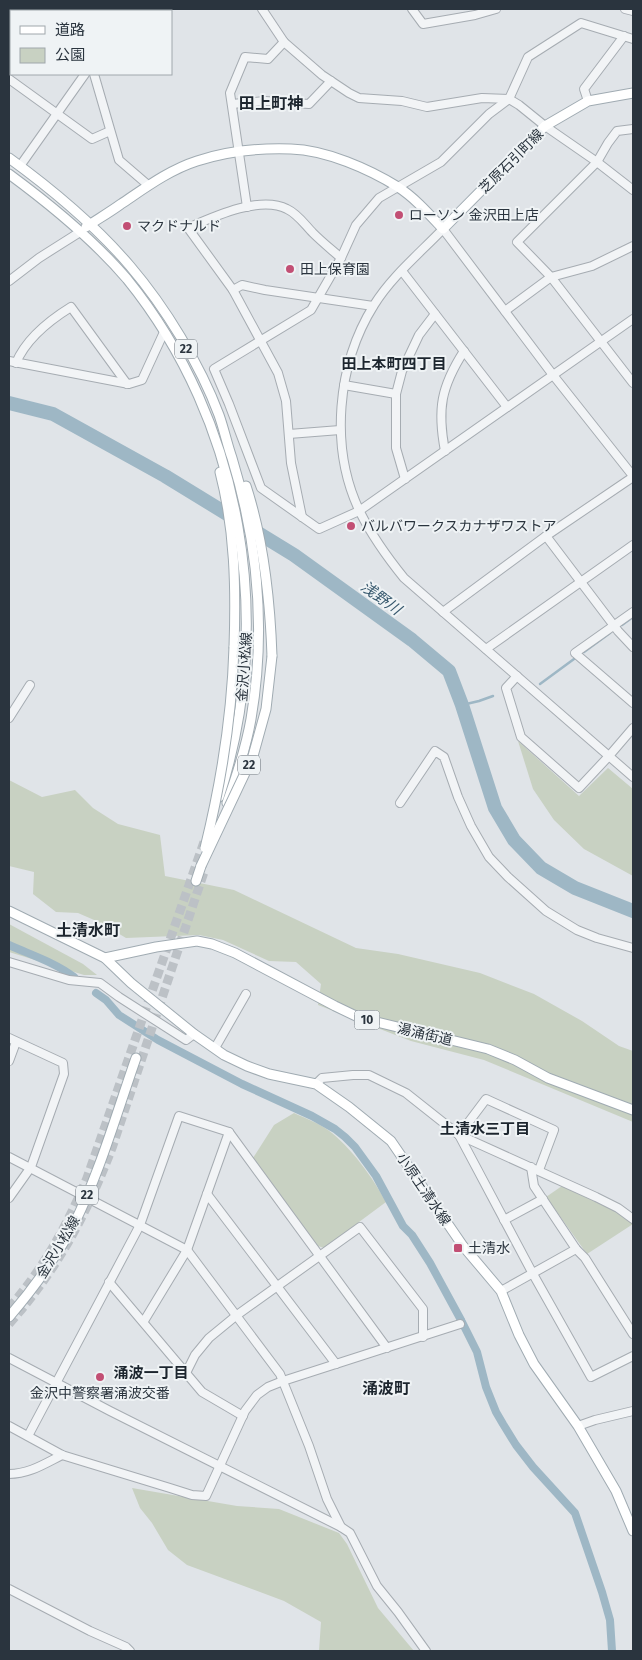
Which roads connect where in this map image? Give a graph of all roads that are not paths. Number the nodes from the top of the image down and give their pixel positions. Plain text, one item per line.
1 (262, 9) edge
2 (412, 9) edge
3 (496, 9) edge
4 (625, 9) edge
5 (633, 11) edge
6 (473, 12) edge
7 (624, 36) junction
8 (633, 39) edge
9 (284, 42) junction
10 (84, 75) edge
11 (94, 75) edge
12 (9, 79) edge
13 (331, 80) junction
14 (633, 94) edge
15 (509, 99) junction
16 (588, 102) junction
17 (232, 104) junction
18 (57, 114) junction
19 (545, 126) junction
20 (633, 129) edge
21 (110, 131) junction
22 (239, 151) junction
23 (9, 158) edge
24 (597, 162) junction
25 (20, 166) junction
26 (9, 174) edge
27 (148, 185) junction
28 (399, 188) junction
29 (633, 190) edge
30 (247, 207) junction
31 (90, 224) junction
32 (443, 229) junction
33 (80, 232) junction
34 (633, 246) edge
35 (341, 258) junction
36 (402, 271) junction
37 (551, 278) junction
38 (9, 281) edge
39 (233, 290) junction
40 (319, 297) junction
41 (373, 306) junction
42 (505, 311) junction
43 (435, 314) junction
44 (633, 319) edge
45 (164, 332) junction
46 (261, 340) junction
47 (601, 341) junction
48 (464, 351) junction
49 (13, 362) edge
50 (214, 369) junction
51 (553, 374) junction
52 (202, 376) junction
53 (633, 383) edge
54 (127, 384) junction
55 (344, 384) junction
56 (396, 394) junction
57 (507, 408) junction
58 (340, 430) junction
59 (289, 434) junction
60 (445, 451) junction
61 (633, 476) edge
62 (405, 479) junction
63 (226, 484) junction
64 (247, 498) junction
65 (359, 511) junction
66 (302, 517) junction
67 (546, 536) junction
68 (633, 545) edge
69 (580, 582) junction
70 (443, 612) junction
71 (633, 612) edge
72 (613, 626) junction
73 (633, 647) edge
74 (486, 649) junction
75 (517, 676) junction
76 (30, 685) dead end
77 (633, 703) edge
78 (9, 718) edge
79 (633, 728) edge
80 (609, 756) junction
81 (633, 777) edge
82 (400, 803) dead end
83 (201, 866) junction
84 (196, 881) tunnel mouth
85 (9, 910) edge
86 (633, 948) edge
87 (105, 958) junction
88 (9, 962) edge
89 (246, 994) dead end
90 (194, 1034) junction
91 (9, 1038) edge
92 (16, 1042) junction
93 (214, 1048) junction
94 (136, 1058) dead end
95 (9, 1061) edge
96 (316, 1084) junction
97 (633, 1110) edge
98 (229, 1132) junction
99 (459, 1135) junction
100 (9, 1157) edge
101 (31, 1167) junction
102 (535, 1168) junction
103 (207, 1194) junction
104 (9, 1198) edge
105 (86, 1198) junction
106 (543, 1199) junction
107 (633, 1219) edge
108 (504, 1220) junction
109 (140, 1225) junction
110 (576, 1249) junction
111 (187, 1250) junction
112 (320, 1256) junction
113 (533, 1274) junction
114 (110, 1282) junction
115 (277, 1286) junction
116 (501, 1291) junction
117 (237, 1315) junction
118 (9, 1317) edge
119 (144, 1321) junction
120 (460, 1324) dead end
121 (633, 1334) edge
122 (422, 1337) junction
123 (387, 1348) junction
124 (633, 1356) edge
125 (9, 1358) edge
126 (336, 1364) junction
127 (186, 1373) junction
128 (283, 1381) junction
129 (55, 1383) junction
130 (633, 1412) edge
131 (243, 1416) junction
132 (9, 1426) edge
133 (578, 1426) junction
134 (28, 1436) junction
135 (62, 1455) junction
136 (220, 1465) junction
137 (9, 1474) edge
138 (342, 1527) junction
139 (633, 1531) edge
140 (9, 1590) edge
141 (418, 1640) junction
142 (130, 1651) edge
143 (422, 1651) edge
144 (426, 1651) edge

1 - 9 street
2 - 6 street
3 - 6 street
4 - 5 street
7 - 8 street
7 - 15 street
7 - 16 street
9 - 13 street
9 - 17 street
10 - 18 street
11 - 21 street
12 - 18 street
13 - 15 street
13 - 17 street
14 - 16 main road, 芝原石引町線
15 - 19 street
15 - 28 street
16 - 19 main road, 芝原石引町線
17 - 22 street
18 - 21 street
18 - 25 street
19 - 24 street
19 - 32 main road, 芝原石引町線
20 - 24 street
21 - 27 street
22 - 27 main road
22 - 28 main road
22 - 30 street
23 - 25 main road, 22
24 - 29 street
24 - 37 street
25 - 31 main road, 22
26 - 33 main road, 22
27 - 31 main road
28 - 32 main road
28 - 35 street
30 - 35 street
30 - 39 street
31 - 33 main road
31 - 52 main road, 22
32 - 36 street
32 - 42 street
33 - 38 street
33 - 45 main road, 22
34 - 37 street
35 - 40 street
36 - 41 street
36 - 43 street
37 - 42 street
37 - 47 street
39 - 40 street
39 - 46 street
40 - 41 street
40 - 46 street
41 - 55 street
42 - 51 street
43 - 48 street
43 - 56 street
44 - 47 street
45 - 54 street
45 - 63 main road, 22
46 - 50 street
46 - 59 street
47 - 51 street
47 - 53 street
48 - 57 street
48 - 60 street
49 - 54 street
49 - 54 street
50 - 52 street
50 - 66 street
51 - 57 street
51 - 61 street
52 - 64 main road, 22
55 - 56 street
55 - 58 street
56 - 62 street
57 - 60 street
58 - 59 street
58 - 65 street
59 - 66 street
60 - 62 street
61 - 67 street
62 - 65 street
63 - 64 main road, 金沢小松線 / 22
63 - 83 main road, 22, bridge
64 - 83 main road, 22, bridge
65 - 66 street
65 - 70 street
67 - 69 street
67 - 70 street
68 - 69 street
69 - 72 street
69 - 74 street
70 - 74 street
71 - 72 street
72 - 73 street
72 - 77 street
74 - 75 street
75 - 80 street
75 - 80 street
76 - 78 street
79 - 80 street
80 - 81 street
82 - 86 street
83 - 84 main road, 22
85 - 87 main road, 小原土清水線
87 - 90 main road, 小原土清水線
87 - 97 main road, 湯涌街道 / 10
88 - 90 street
89 - 93 street
90 - 93 main road, 小原土清水線
91 - 92 street
92 - 95 street
92 - 101 street
93 - 96 main road, 小原土清水線
94 - 105 main road, 金沢小松線 / 22
96 - 99 street
96 - 116 main road, 小原土清水線
98 - 103 street
98 - 109 street
98 - 112 street
99 - 102 street
99 - 102 street
99 - 108 street
100 - 101 street
101 - 104 street
101 - 105 street
102 - 106 street
102 - 107 street
103 - 111 street
103 - 115 street
105 - 109 street
105 - 118 main road, 金沢小松線 / 22
106 - 108 street
106 - 110 street
108 - 113 street
109 - 111 street
109 - 114 street
110 - 113 street
110 - 121 street
111 - 117 street
111 - 119 street
112 - 115 street
112 - 122 street
112 - 123 street
113 - 116 street
113 - 124 street
114 - 119 street
114 - 129 street
115 - 117 street
115 - 126 street
116 - 133 main road, 小原土清水線
117 - 127 street
117 - 128 street
119 - 127 street
120 - 122 street
122 - 123 street
123 - 126 street
125 - 129 street
126 - 128 street
127 - 131 street
128 - 131 street
128 - 138 street
129 - 134 street
129 - 136 street
130 - 133 street
131 - 136 street
132 - 134 street
133 - 139 main road, 小原土清水線
134 - 135 street
135 - 136 street
135 - 137 street
136 - 138 street
138 - 141 street
140 - 142 street
141 - 143 street
141 - 144 street

